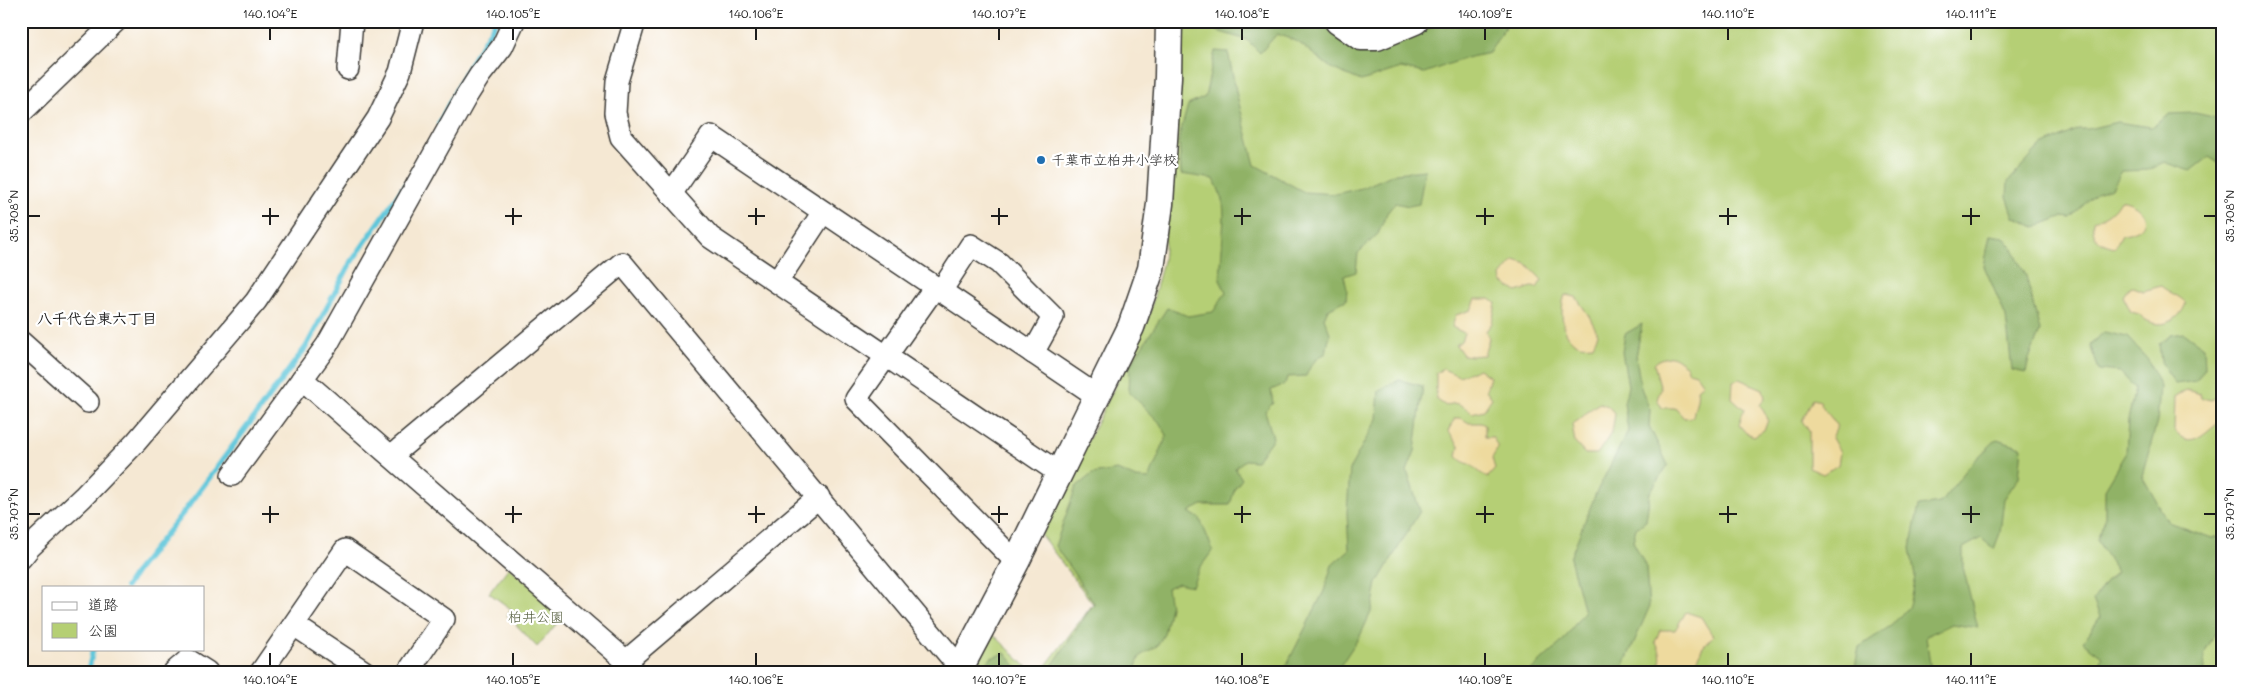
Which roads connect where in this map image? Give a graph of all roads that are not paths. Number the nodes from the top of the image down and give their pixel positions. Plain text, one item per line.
1 (116, 21) edge
2 (352, 21) edge
3 (406, 21) edge
4 (514, 21) edge
5 (635, 21) edge
6 (1169, 21) edge
7 (1338, 21) edge
8 (1415, 21) edge
9 (1377, 29) edge
10 (348, 69) dead end
11 (21, 113) edge
12 (671, 194) junction
13 (823, 212) junction
14 (777, 282) junction
15 (938, 289) junction
16 (21, 342) edge
17 (1033, 353) junction
18 (886, 356) junction
19 (302, 379) junction
20 (1098, 396) junction
21 (88, 402) dead end
22 (391, 456) junction
23 (1059, 473) junction
24 (232, 475) dead end
25 (819, 497) junction
26 (21, 558) edge
27 (1016, 562) junction
28 (294, 624) junction
29 (631, 666) edge
30 (959, 670) edge
31 (174, 672) edge
32 (206, 672) edge
33 (261, 672) edge
34 (365, 672) edge
35 (408, 672) edge

1 - 11 street
2 - 10 street
3 - 26 street
4 - 19 street
5 - 12 street
6 - 20 street
7 - 9 street
8 - 9 street
12 - 13 street
12 - 14 street
13 - 14 street
13 - 15 street
14 - 18 street
15 - 17 street
15 - 17 street
15 - 18 street
16 - 21 street
17 - 20 street
18 - 23 street
18 - 27 street
19 - 22 street
19 - 24 street
20 - 23 street
22 - 25 street
22 - 29 street
23 - 27 street
25 - 29 street
25 - 30 street
27 - 30 street
28 - 33 street
28 - 34 street
28 - 35 street
31 - 32 street

